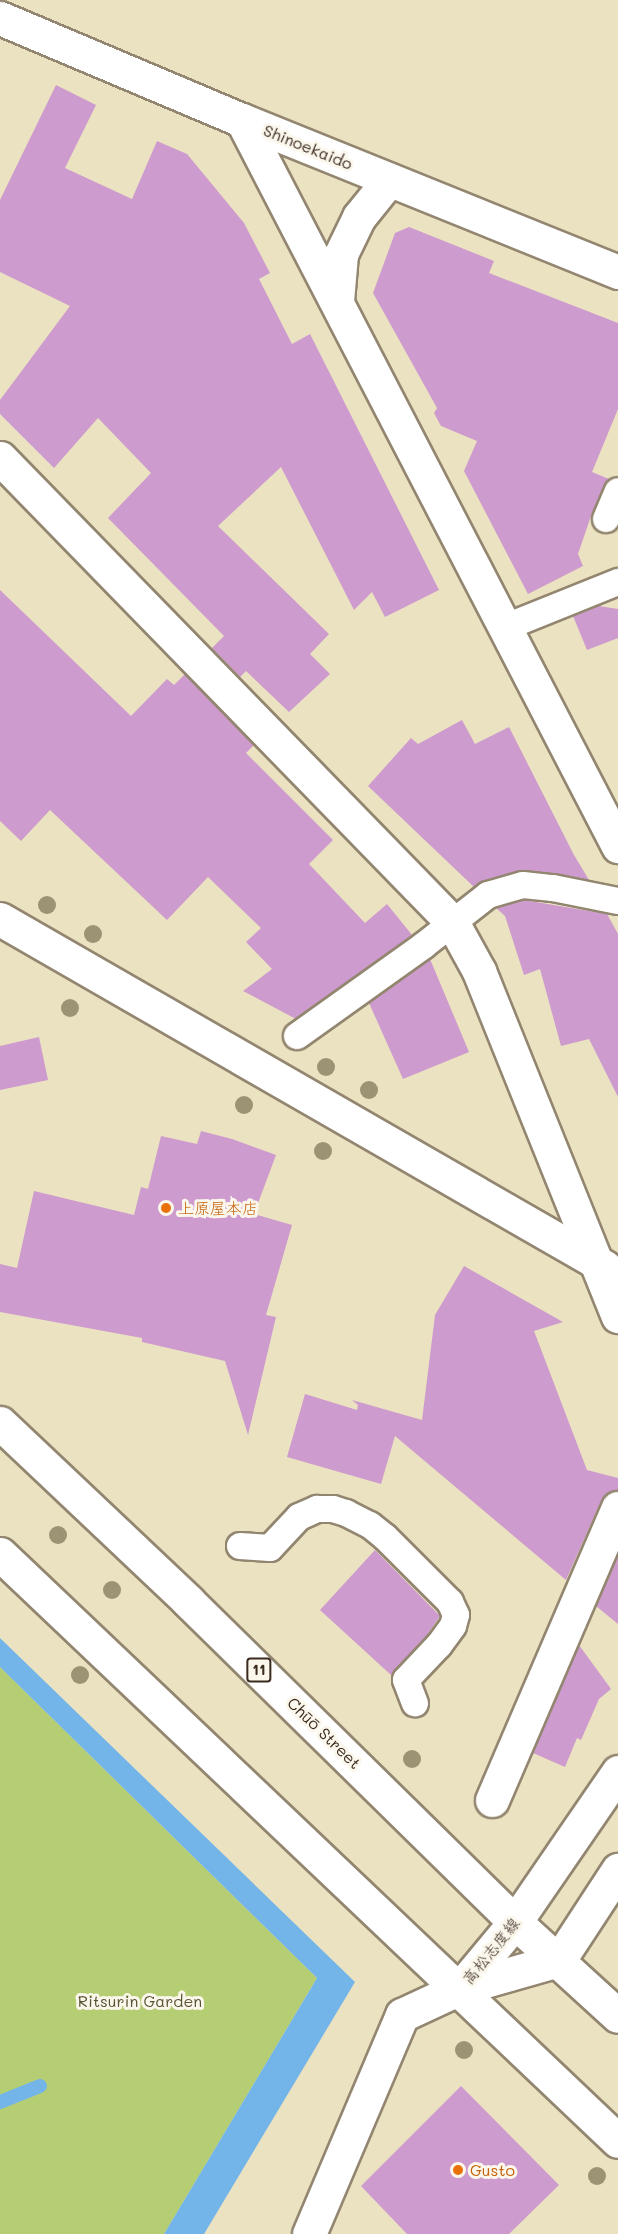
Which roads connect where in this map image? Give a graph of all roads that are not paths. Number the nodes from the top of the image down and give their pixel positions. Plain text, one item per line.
1 (0, 18) edge
2 (242, 120) junction
3 (389, 180) junction
4 (618, 272) edge
5 (337, 301) junction
6 (0, 458) edge
7 (618, 491) edge
8 (606, 519) dead end
9 (618, 582) edge
10 (506, 627) junction
11 (618, 846) edge
12 (618, 901) edge
13 (0, 919) edge
14 (453, 922) junction
15 (297, 1036) dead end
16 (608, 1269) edge
17 (618, 1316) edge
18 (0, 1423) edge
19 (618, 1508) edge
20 (240, 1546) dead end
21 (0, 1554) edge
22 (415, 1703) dead end
23 (618, 1772) edge
24 (492, 1800) dead end
25 (618, 1870) edge
26 (515, 1922) junction
27 (559, 1960) junction
28 (460, 1988) junction
29 (616, 2013) edge
30 (618, 2141) edge
31 (309, 2234) edge

1 - 2 main road, Shinoekaido
2 - 3 main road, Shinoekaido
2 - 5 main road
3 - 4 main road, Shinoekaido
3 - 5 main road
5 - 10 main road
6 - 14 main road
7 - 8 lane
9 - 10 lane
10 - 11 main road
12 - 14 lane
13 - 16 main road
14 - 15 lane
14 - 16 main road
16 - 17 main road
18 - 26 main road, Chūō Street / 11
19 - 24 main road
20 - 22 lane
21 - 28 main road
23 - 26 main road, 高松志度線
25 - 27 main road
26 - 27 main road, 11
26 - 28 main road, 高松志度線
27 - 28 main road, 高松志度線
27 - 29 main road, 11
28 - 30 main road
28 - 31 main road

